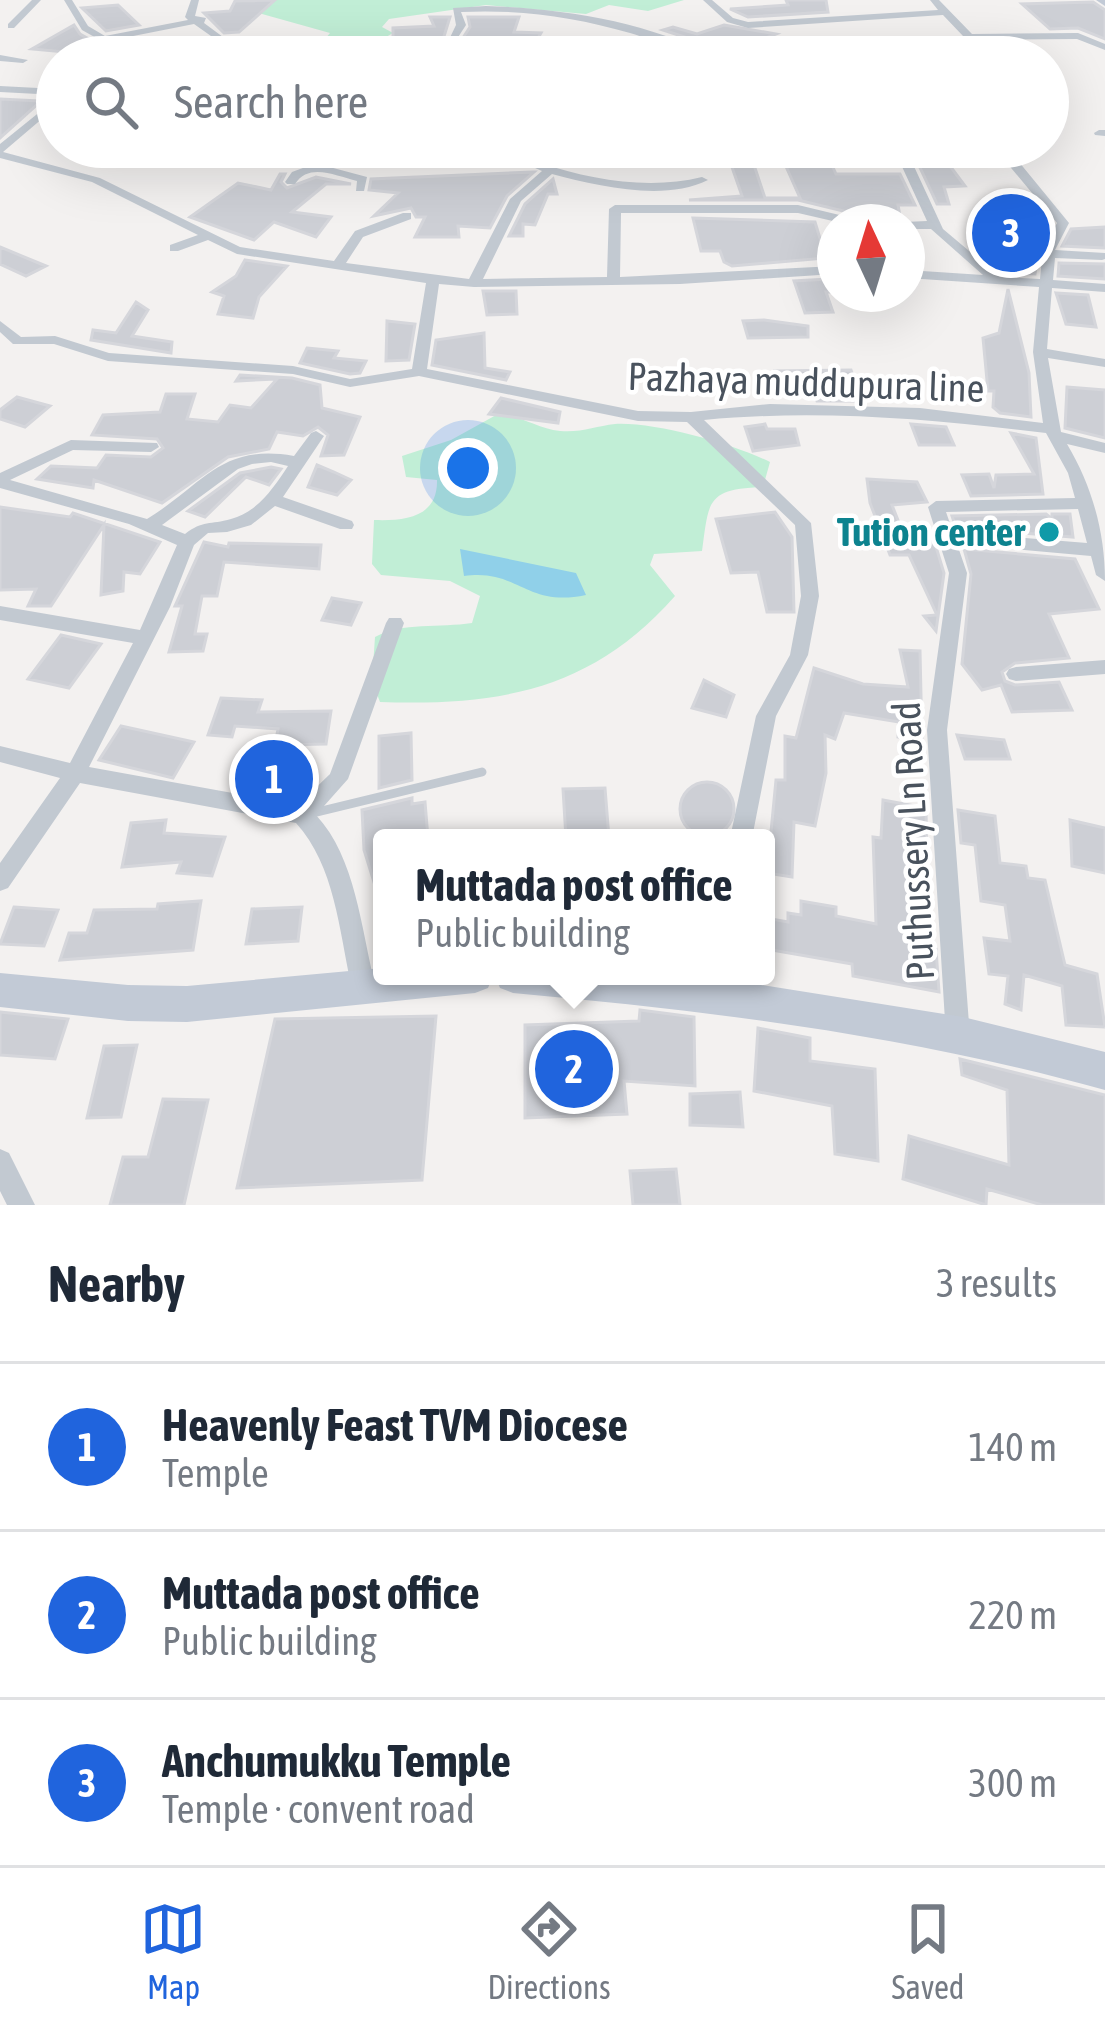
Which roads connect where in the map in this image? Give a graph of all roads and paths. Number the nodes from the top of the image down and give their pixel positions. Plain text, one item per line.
1 (21, 0) edge
2 (39, 0) edge
3 (68, 0) edge
4 (195, 0) edge
5 (707, 0) edge
6 (934, 0) edge
7 (942, 12) junction
8 (574, 17) junction
9 (207, 20) dead end
10 (194, 22) junction
11 (11, 26) dead end
12 (556, 27) dead end
13 (94, 36) edge
14 (142, 36) edge
15 (216, 36) edge
16 (454, 36) edge
17 (637, 36) edge
18 (969, 36) edge
19 (1069, 36) edge
20 (1105, 47) edge
21 (0, 58) edge
22 (23, 60) dead end
23 (0, 89) edge
24 (36, 93) edge
25 (36, 117) edge
26 (0, 153) edge
27 (36, 163) edge
28 (53, 168) edge
29 (312, 168) edge
30 (319, 168) edge
31 (546, 168) edge
32 (909, 168) edge
33 (1018, 168) edge
34 (550, 170) junction
35 (702, 180) dead end
36 (291, 182) dead end
37 (360, 189) dead end
38 (817, 214) edge
39 (406, 216) dead end
40 (925, 225) edge
41 (935, 225) junction
42 (211, 236) junction
43 (174, 248) dead end
44 (1050, 254) junction
45 (1102, 256) edge
46 (338, 263) junction
47 (817, 272) edge
48 (925, 275) edge
49 (434, 280) junction
50 (613, 280) junction
51 (996, 280) junction
52 (474, 283) junction
53 (1046, 284) junction
54 (1105, 288) edge
55 (0, 325) edge
56 (1040, 352) junction
57 (1105, 363) edge
58 (419, 372) junction
59 (692, 418) junction
60 (1053, 433) junction
61 (316, 436) dead end
62 (151, 447) dead end
63 (1105, 448) edge
64 (296, 462) junction
65 (0, 481) edge
66 (273, 500) junction
67 (1083, 503) junction
68 (149, 525) junction
69 (346, 525) dead end
70 (947, 537) junction
71 (187, 542) junction
72 (1096, 550) junction
73 (1105, 575) edge
74 (0, 613) edge
75 (395, 622) dead end
76 (146, 638) junction
77 (1105, 667) edge
78 (1016, 674) dead end
79 (0, 754) edge
80 (75, 772) junction
81 (482, 772) dead end
82 (302, 815) junction
83 (743, 829) edge
84 (0, 881) edge
85 (373, 983) edge
86 (363, 984) junction
87 (682, 985) edge
88 (720, 987) edge
89 (0, 990) edge
90 (958, 1037) junction
91 (1105, 1071) edge
92 (0, 1162) edge
93 (20, 1205) edge

1 - 2 street
2 - 11 street
3 - 13 street
4 - 10 street
5 - 7 street
6 - 7 street
7 - 18 street
8 - 12 street
8 - 16 street
8 - 17 street
9 - 10 street
10 - 14 street
10 - 15 street
19 - 20 street
21 - 22 street
23 - 24 street
25 - 26 street
26 - 27 street
28 - 42 street
29 - 36 street
30 - 37 street
31 - 34 street
32 - 41 street
33 - 44 street
34 - 35 street
34 - 52 street
38 - 50 street
39 - 46 street
40 - 41 street
41 - 51 street
42 - 43 street
42 - 46 street
44 - 45 street
44 - 53 street
46 - 49 street
47 - 50 street
48 - 51 street
49 - 52 street
49 - 58 street
50 - 52 street
51 - 53 street
53 - 54 street
53 - 56 street
55 - 58 street, Pazhaya muddupura line
56 - 57 street
56 - 60 street
58 - 59 street, Pazhaya muddupura line
59 - 60 street, Pazhaya muddupura line
59 - 83 street
60 - 63 street, Pazhaya muddupura line
60 - 67 street
61 - 64 street
62 - 65 street
64 - 66 street
64 - 68 street
65 - 68 street
66 - 69 street
66 - 71 street
67 - 70 street
67 - 72 street
68 - 71 street
70 - 72 street
70 - 90 street, Puthussery Ln Road
71 - 76 street
72 - 73 street
74 - 76 street
75 - 82 street
76 - 80 street
77 - 78 street
79 - 80 street
80 - 82 street
80 - 84 street
81 - 82 lane
82 - 86 street
85 - 86 main road
86 - 89 main road
87 - 88 main road
88 - 90 main road
90 - 91 main road
92 - 93 street

